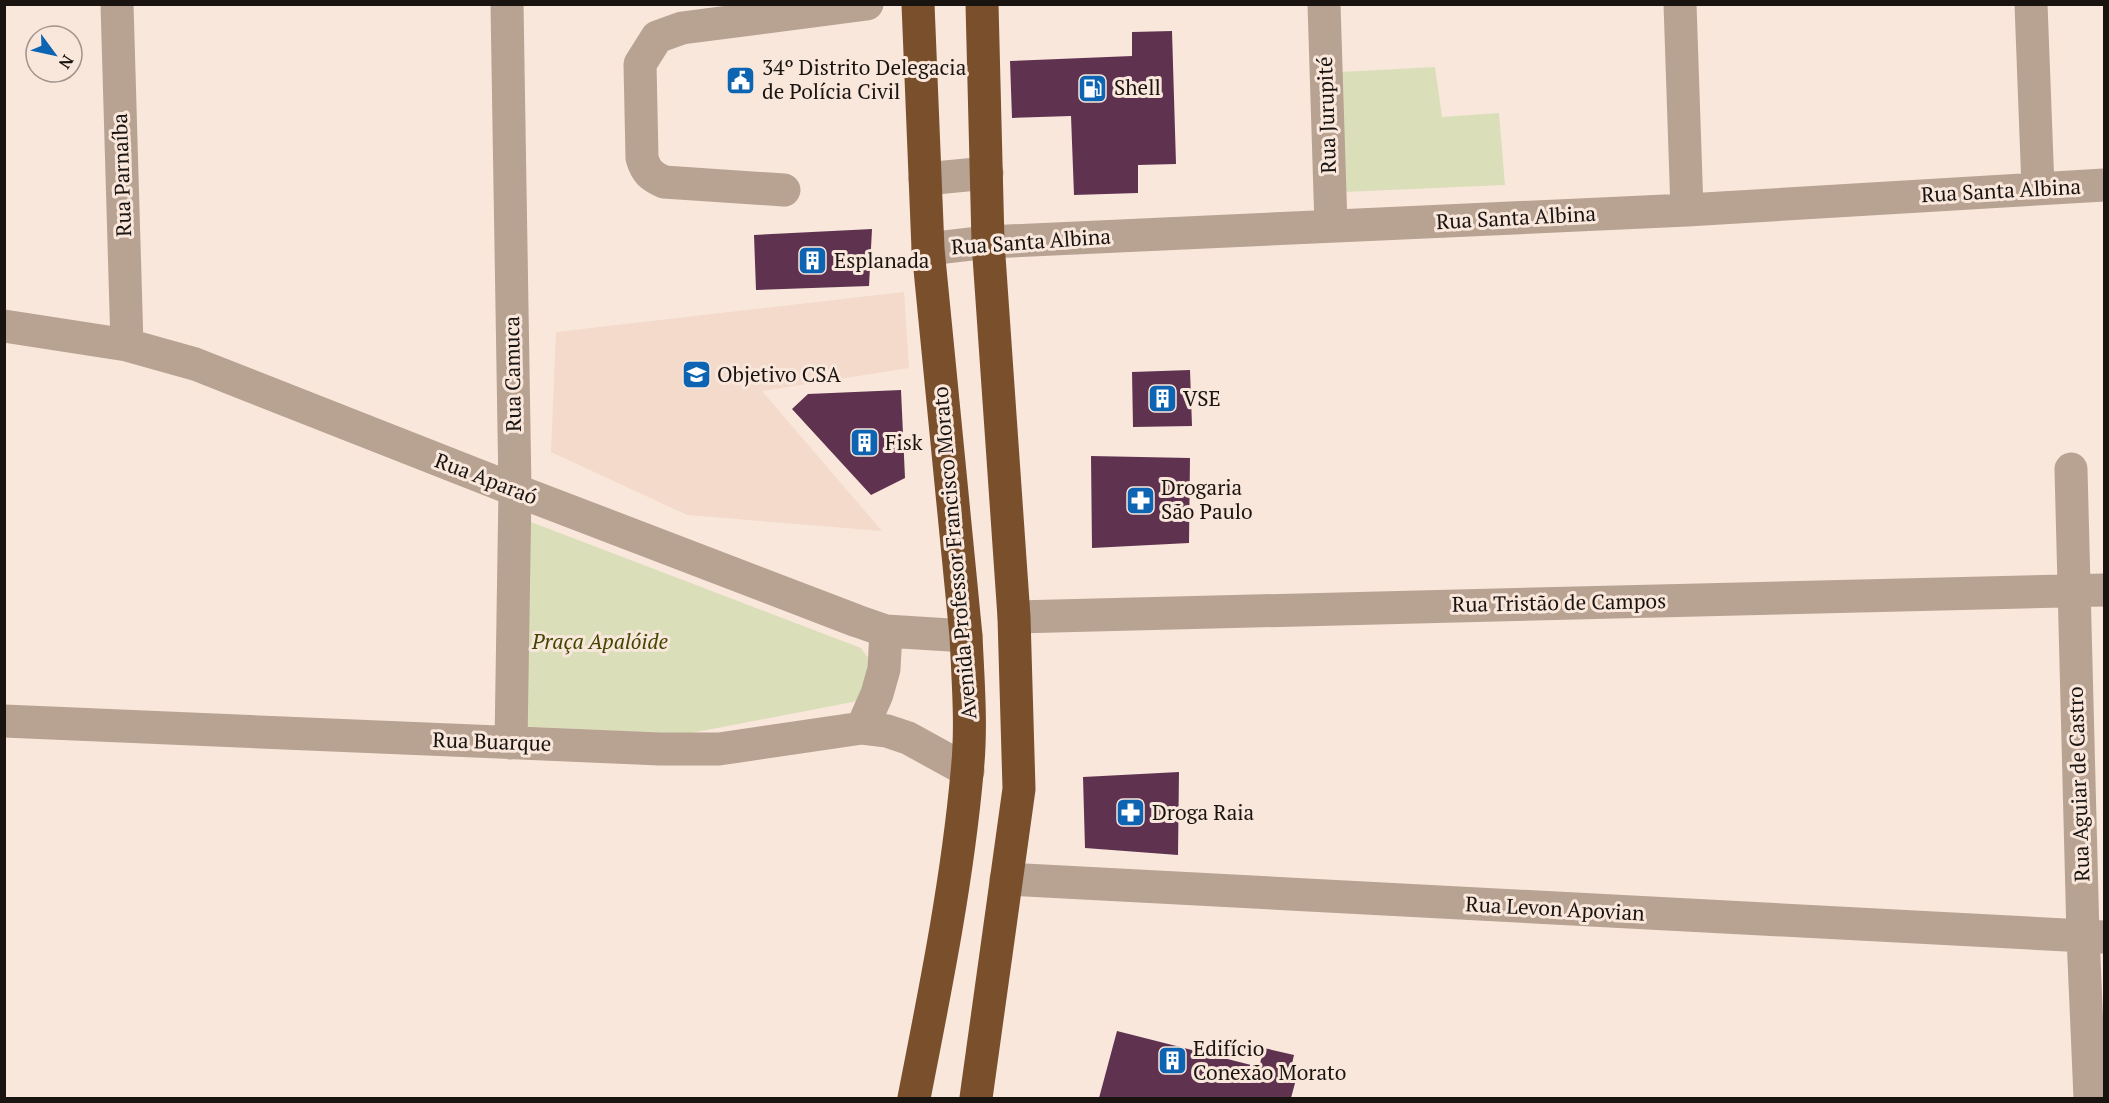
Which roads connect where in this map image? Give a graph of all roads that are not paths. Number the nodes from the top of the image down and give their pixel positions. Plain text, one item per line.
1 (117, 4) edge
2 (507, 4) edge
3 (867, 4) edge
4 (918, 4) edge
5 (982, 4) edge
6 (1324, 4) edge
7 (1680, 4) edge
8 (2031, 4) edge
9 (987, 173) junction
10 (925, 179) junction
11 (2104, 185) edge
12 (2038, 188) junction
13 (784, 190) dead end
14 (1687, 210) junction
15 (1331, 226) junction
16 (988, 242) junction
17 (928, 249) junction
18 (4, 326) edge
19 (127, 345) junction
20 (2071, 469) dead end
21 (515, 490) junction
22 (2089, 590) edge
23 (1014, 617) junction
24 (886, 631) junction
25 (966, 636) junction
26 (4, 722) edge
27 (862, 728) junction
28 (511, 743) junction
29 (968, 771) junction
30 (1006, 879) junction
31 (2094, 936) edge
32 (914, 1098) edge
33 (976, 1098) edge
34 (2090, 1098) edge

1 - 19 street, Rua Parnaíba
2 - 21 street, Rua Camuca
3 - 13 street
4 - 10 highway, Avenida Professor Francisco Morato
5 - 9 highway
6 - 15 street, Rua Jurupité
7 - 14 street
8 - 12 street
9 - 10 street
9 - 16 highway
10 - 17 highway, Avenida Professor Francisco Morato
11 - 12 street, Rua Santa Albina
12 - 14 street, Rua Santa Albina
14 - 15 street, Rua Santa Albina
15 - 16 street, Rua Santa Albina
16 - 17 street, Rua Santa Albina
16 - 23 highway
17 - 25 highway, Avenida Professor Francisco Morato
18 - 19 street, Rua Aparaó
19 - 21 street, Rua Aparaó
20 - 22 street, Rua Aguiar de Castro
21 - 24 street, Rua Aparaó
21 - 28 street, Rua Camuca
22 - 23 street, Rua Tristão de Campos
22 - 31 street, Rua Aguiar de Castro
23 - 30 highway
24 - 25 street, Rua Aparaó
24 - 27 street
25 - 29 highway, Avenida Professor Francisco Morato
26 - 28 street, Rua Buarque
27 - 28 street, Rua Buarque
27 - 29 street, Rua Buarque
29 - 32 highway, Avenida Professor Francisco Morato
30 - 31 street, Rua Levon Apovian
30 - 33 highway
31 - 34 street, Rua Aguiar de Castro

